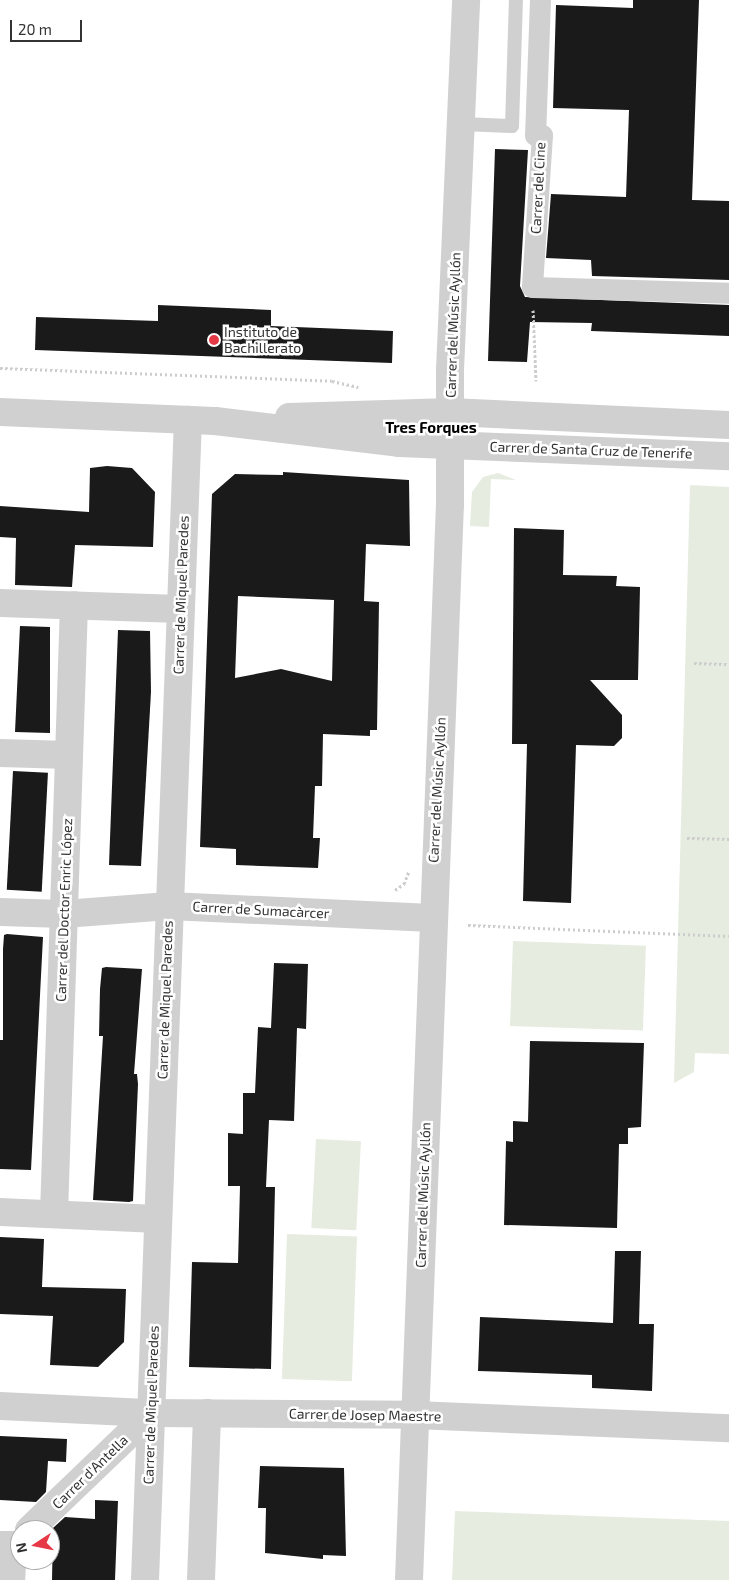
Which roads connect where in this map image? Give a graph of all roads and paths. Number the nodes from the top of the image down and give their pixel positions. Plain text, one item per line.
1 (466, 0) edge
2 (516, 0) edge
3 (540, 0) edge
4 (462, 124) junction
5 (532, 287) junction
6 (729, 293) edge
7 (0, 368) edge
8 (536, 380) dead end
9 (366, 388) dead end
10 (0, 412) edge
11 (451, 412) junction
12 (188, 420) junction
13 (215, 421) junction
14 (729, 425) edge
15 (451, 445) junction
16 (729, 456) edge
17 (74, 605) junction
18 (180, 609) junction
19 (0, 611) edge
20 (694, 662) dead end
21 (729, 664) edge
22 (0, 753) edge
23 (69, 755) junction
24 (687, 838) dead end
25 (729, 839) edge
26 (169, 906) junction
27 (0, 912) edge
28 (64, 914) junction
29 (432, 918) junction
30 (468, 925) dead end
31 (729, 936) edge
32 (0, 1212) edge
33 (54, 1214) junction
34 (158, 1219) junction
35 (0, 1406) edge
36 (151, 1413) junction
37 (207, 1413) junction
38 (415, 1415) junction
39 (729, 1428) edge
40 (36, 1520) edge
41 (145, 1580) edge
42 (201, 1580) edge
43 (409, 1580) edge

1 - 4 street, Carrer del Músic Ayllón
2 - 4 lane
3 - 5 street, Carrer del Cine
4 - 11 street, Carrer del Músic Ayllón
5 - 6 street
5 - 8 path
7 - 9 path
10 - 12 street, Carrer de Santa Cruz de Tenerife
11 - 13 street, Carrer de Santa Cruz de Tenerife
11 - 14 street, Carrer de Santa Cruz de Tenerife
11 - 15 street, Carrer del Músic Ayllón
12 - 13 street, Carrer de Santa Cruz de Tenerife
12 - 18 street, Carrer de Miquel Paredes
13 - 15 street, Carrer de Santa Cruz de Tenerife
15 - 16 street, Carrer de Santa Cruz de Tenerife
15 - 29 street, Carrer del Músic Ayllón
17 - 18 street
17 - 19 street
17 - 23 street, Carrer del Doctor Enric López
18 - 26 street, Carrer de Miquel Paredes
20 - 21 path
22 - 23 street
23 - 28 street, Carrer del Doctor Enric López
24 - 25 path
26 - 28 street, Carrer de Sumacàrcer
26 - 29 street, Carrer de Sumacàrcer
26 - 34 street, Carrer de Miquel Paredes
27 - 28 street, Carrer de Sumacàrcer
28 - 33 street, Carrer del Doctor Enric López
29 - 38 street, Carrer del Músic Ayllón
30 - 31 path
32 - 33 street
33 - 34 street
34 - 36 street, Carrer de Miquel Paredes
35 - 36 street, Carrer de Josep Maestre
36 - 37 street, Carrer de Josep Maestre
36 - 40 street, Carrer d'Antella
36 - 41 street, Carrer de Miquel Paredes
37 - 38 street, Carrer de Josep Maestre
37 - 42 street
38 - 39 street, Carrer de Josep Maestre
38 - 43 street, Carrer del Músic Ayllón

